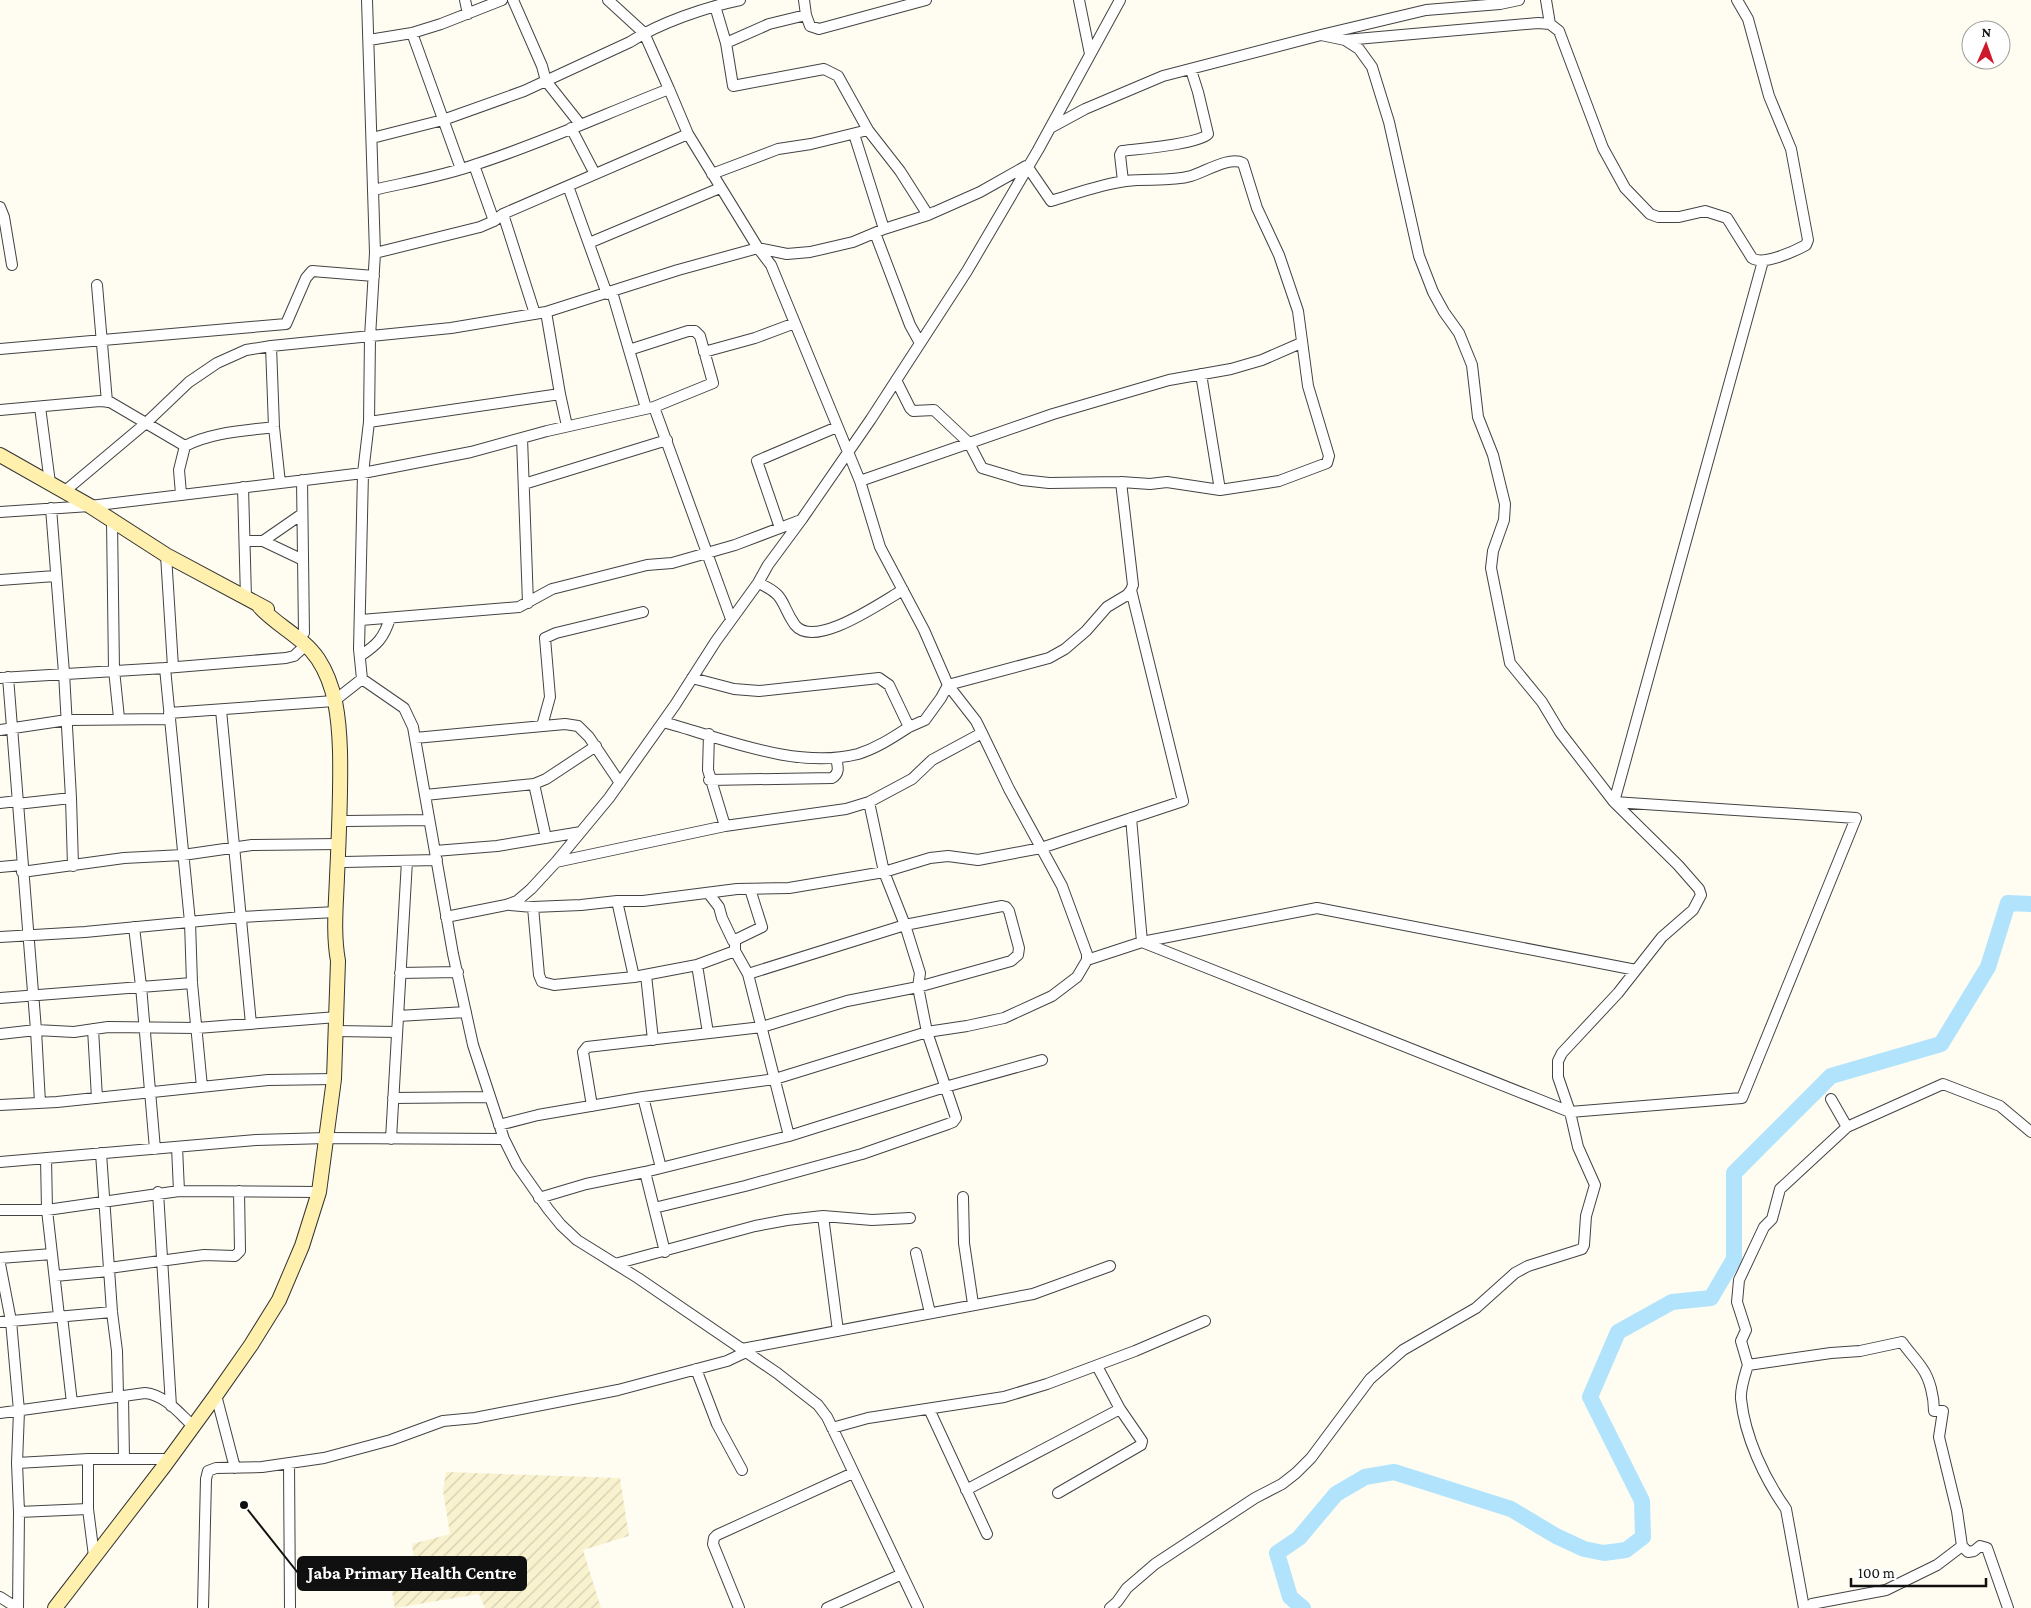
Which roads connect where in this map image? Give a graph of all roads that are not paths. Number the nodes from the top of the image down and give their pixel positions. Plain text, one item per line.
1 (367, 0) edge
2 (465, 0) edge
3 (502, 0) edge
4 (514, 0) edge
5 (608, 0) edge
6 (740, 0) edge
7 (804, 0) edge
8 (926, 0) edge
9 (1079, 0) edge
10 (1120, 0) edge
11 (1519, 0) edge
12 (1546, 0) edge
13 (1737, 0) edge
14 (1445, 4) edge
15 (715, 6) junction
16 (468, 14) junction
17 (806, 15) junction
18 (1550, 24) junction
19 (412, 33) junction
20 (644, 33) junction
21 (1321, 35) junction
22 (369, 40) junction
23 (1345, 40) junction
24 (726, 43) junction
25 (1090, 54) junction
26 (1190, 70) junction
27 (546, 81) junction
28 (669, 89) junction
29 (443, 120) junction
30 (576, 126) junction
31 (1049, 129) junction
32 (868, 130) junction
33 (688, 134) junction
34 (854, 134) junction
35 (372, 138) junction
36 (474, 165) junction
37 (1027, 166) junction
38 (461, 169) junction
39 (595, 174) junction
40 (712, 174) junction
41 (1123, 181) junction
42 (568, 186) junction
43 (720, 188) junction
44 (373, 190) junction
45 (0, 207) edge
46 (503, 214) junction
47 (928, 215) junction
48 (494, 221) junction
49 (879, 231) junction
50 (589, 243) junction
51 (758, 248) junction
52 (375, 253) junction
53 (1763, 261) junction
54 (12, 266) dead end
55 (374, 276) junction
56 (97, 285) dead end
57 (609, 293) junction
58 (541, 313) junction
59 (794, 323) junction
60 (370, 337) junction
61 (102, 341) junction
62 (1301, 342) junction
63 (920, 343) junction
64 (271, 346) junction
65 (0, 349) edge
66 (629, 350) junction
67 (704, 352) junction
68 (1201, 374) junction
69 (896, 380) junction
70 (560, 394) junction
71 (106, 402) junction
72 (40, 407) junction
73 (650, 408) junction
74 (0, 410) edge
75 (369, 422) junction
76 (146, 423) junction
77 (567, 426) junction
78 (274, 427) junction
79 (837, 427) junction
80 (522, 438) junction
81 (667, 440) junction
82 (969, 443) junction
83 (185, 446) junction
84 (847, 454) junction
85 (0, 455) edge
86 (363, 473) junction
87 (302, 480) junction
88 (860, 481) junction
89 (1121, 482) junction
90 (50, 483) junction
91 (280, 483) junction
92 (524, 484) junction
93 (244, 487) junction
94 (1220, 490) junction
95 (65, 492) junction
96 (181, 494) junction
97 (90, 506) junction
98 (51, 508) junction
99 (0, 512) edge
100 (302, 514) junction
101 (802, 519) junction
102 (112, 520) junction
103 (780, 528) junction
104 (245, 541) junction
105 (263, 541) junction
106 (708, 553) junction
107 (166, 555) junction
108 (303, 560) junction
109 (55, 576) junction
110 (0, 580) edge
111 (758, 583) junction
112 (903, 590) junction
113 (1131, 590) junction
114 (246, 598) junction
115 (528, 603) junction
116 (643, 612) dead end
117 (390, 618) junction
118 (731, 619) junction
119 (361, 620) junction
120 (305, 639) junction
121 (360, 656) junction
122 (169, 668) junction
123 (114, 670) junction
124 (64, 673) junction
125 (4, 677) edge
126 (692, 678) junction
127 (362, 679) junction
128 (948, 685) junction
129 (338, 697) junction
130 (221, 710) junction
131 (169, 716) junction
132 (119, 718) junction
133 (67, 720) junction
134 (663, 722) junction
135 (542, 726) junction
136 (909, 727) junction
137 (5, 729) edge
138 (710, 734) junction
139 (982, 734) junction
140 (415, 738) junction
141 (596, 746) junction
142 (836, 758) junction
143 (710, 780) junction
144 (620, 783) junction
145 (534, 784) junction
146 (425, 795) junction
147 (71, 798) junction
148 (0, 802) edge
149 (17, 802) junction
150 (869, 802) junction
151 (1614, 802) junction
152 (1131, 818) junction
153 (429, 820) junction
154 (346, 821) junction
155 (726, 826) junction
156 (581, 832) junction
157 (546, 838) junction
158 (339, 844) junction
159 (234, 847) junction
160 (1041, 848) junction
161 (183, 854) junction
162 (436, 856) junction
163 (407, 861) junction
164 (344, 862) junction
165 (556, 862) junction
166 (73, 866) junction
167 (0, 867) edge
168 (22, 869) junction
169 (884, 872) junction
170 (750, 888) junction
171 (709, 894) junction
172 (616, 901) junction
173 (506, 905) junction
174 (533, 907) junction
175 (336, 912) junction
176 (241, 917) junction
177 (446, 917) junction
178 (190, 922) junction
179 (905, 925) junction
180 (134, 927) junction
181 (28, 934) junction
182 (0, 937) edge
183 (1142, 942) junction
184 (734, 946) junction
185 (1087, 960) junction
186 (338, 961) junction
187 (696, 965) junction
188 (1636, 970) junction
189 (458, 972) junction
190 (400, 973) junction
191 (748, 974) junction
192 (646, 975) junction
193 (634, 977) junction
194 (192, 983) junction
195 (141, 986) junction
196 (918, 987) junction
197 (33, 996) junction
198 (0, 998) edge
199 (466, 1012) junction
200 (398, 1016) junction
201 (251, 1024) junction
202 (336, 1024) junction
203 (762, 1027) junction
204 (144, 1028) junction
205 (197, 1028) junction
206 (92, 1029) junction
207 (36, 1030) junction
208 (397, 1032) junction
209 (927, 1032) junction
210 (708, 1033) junction
211 (0, 1034) edge
212 (653, 1040) junction
213 (1042, 1060) dead end
214 (334, 1079) junction
215 (776, 1079) junction
216 (202, 1087) junction
217 (945, 1087) junction
218 (150, 1092) junction
219 (489, 1097) junction
220 (643, 1097) junction
221 (97, 1098) junction
222 (393, 1098) junction
223 (1831, 1099) dead end
224 (40, 1103) junction
225 (0, 1104) edge
226 (592, 1106) junction
227 (1570, 1112) junction
228 (499, 1125) junction
229 (1847, 1127) junction
230 (2031, 1132) edge
231 (789, 1136) junction
232 (327, 1138) junction
233 (391, 1138) junction
234 (504, 1139) junction
235 (177, 1147) junction
236 (155, 1149) junction
237 (101, 1153) junction
238 (46, 1158) junction
239 (0, 1162) edge
240 (661, 1168) junction
241 (646, 1172) junction
242 (179, 1191) junction
243 (239, 1191) junction
244 (158, 1192) junction
245 (319, 1192) junction
246 (964, 1197) dead end
247 (539, 1198) junction
248 (103, 1201) junction
249 (654, 1208) junction
250 (0, 1210) edge
251 (47, 1210) junction
252 (822, 1216) junction
253 (910, 1218) dead end
254 (665, 1252) junction
255 (916, 1252) dead end
256 (52, 1254) junction
257 (0, 1258) edge
258 (161, 1260) junction
259 (0, 1264) edge
260 (615, 1264) junction
261 (1110, 1266) dead end
262 (109, 1269) junction
263 (55, 1276) junction
264 (973, 1304) junction
265 (112, 1312) junction
266 (930, 1313) junction
267 (60, 1316) junction
268 (1205, 1321) dead end
269 (5, 1322) edge
270 (838, 1331) junction
271 (744, 1350) junction
272 (1748, 1365) junction
273 (1097, 1366) junction
274 (696, 1369) junction
275 (216, 1395) junction
276 (120, 1396) junction
277 (72, 1403) junction
278 (171, 1406) junction
279 (929, 1409) junction
280 (1120, 1409) junction
281 (19, 1411) junction
282 (0, 1413) edge
283 (193, 1426) junction
284 (832, 1428) junction
285 (88, 1459) junction
286 (124, 1459) junction
287 (169, 1459) junction
288 (17, 1463) junction
289 (289, 1463) junction
290 (235, 1468) junction
291 (742, 1470) dead end
292 (853, 1472) junction
293 (966, 1490) junction
294 (1058, 1493) dead end
295 (88, 1509) junction
296 (19, 1512) junction
297 (987, 1534) dead end
298 (1962, 1546) junction
299 (94, 1556) junction
300 (902, 1574) junction
301 (0, 1596) edge
302 (14, 1608) edge
303 (18, 1608) edge
304 (55, 1608) edge
305 (203, 1608) edge
306 (290, 1608) edge
307 (739, 1608) edge
308 (827, 1608) edge
309 (918, 1608) edge
310 (1110, 1608) edge
311 (1805, 1608) edge
312 (2008, 1608) edge

1 - 22 street
2 - 16 street
3 - 16 street
4 - 27 street
5 - 20 street
6 - 15 street
7 - 17 street
8 - 17 street
9 - 25 street
10 - 25 street
11 - 14 street
12 - 18 street
13 - 53 street
14 - 21 street
15 - 20 street
15 - 24 street
16 - 19 street
17 - 24 street
18 - 23 street
18 - 53 street
19 - 22 street
19 - 29 street
20 - 27 street
20 - 28 street
21 - 23 street
21 - 26 street
22 - 35 street
23 - 151 street
24 - 32 street
25 - 31 street
26 - 31 street
26 - 41 street
27 - 29 street
27 - 30 street
28 - 30 street
28 - 33 street
29 - 35 street
29 - 38 street
30 - 36 street
30 - 39 street
31 - 37 street
32 - 34 street
32 - 47 street
33 - 39 street
33 - 40 street
34 - 40 street
34 - 49 street
35 - 44 street
36 - 38 street
36 - 48 street
37 - 41 street
37 - 47 street
37 - 63 street
38 - 44 street
39 - 42 street
40 - 43 street
41 - 62 street
42 - 46 street
42 - 50 street
43 - 50 street
43 - 51 street
44 - 52 street
45 - 54 street
46 - 48 street
46 - 58 street
47 - 49 street
48 - 52 street
49 - 51 street
49 - 63 street
50 - 57 street
51 - 57 street
51 - 59 street
52 - 55 street
53 - 151 street
55 - 60 street
55 - 61 street
56 - 61 street
57 - 58 street
57 - 66 street
58 - 60 street
58 - 70 street
59 - 67 street
59 - 79 street
60 - 64 street
60 - 75 street
61 - 65 street
61 - 71 street
62 - 68 street
62 - 94 street
63 - 69 street
64 - 76 street
64 - 78 street
66 - 67 street
66 - 73 street
67 - 73 street
68 - 82 street
68 - 94 street
69 - 82 street
69 - 84 street
70 - 75 street
70 - 77 street
71 - 72 street
71 - 76 street
72 - 74 street
72 - 90 street
73 - 77 street
73 - 81 street
75 - 86 street
76 - 83 street
76 - 95 street
77 - 80 street
78 - 83 street
78 - 91 street
79 - 84 street
79 - 103 street
80 - 86 street
80 - 92 street
81 - 92 street
81 - 106 street
82 - 88 street
82 - 89 street
83 - 96 street
84 - 88 street
84 - 101 street
85 - 90 main road
86 - 87 street
86 - 119 street
87 - 91 street
87 - 100 street
88 - 112 street
89 - 94 street
89 - 113 street
90 - 95 main road
91 - 93 street
92 - 115 street
93 - 96 street
93 - 104 street
95 - 97 main road
96 - 97 street
97 - 98 street
97 - 102 main road
98 - 99 street
98 - 109 street
100 - 105 street
100 - 108 street
101 - 103 street
101 - 111 street
102 - 107 main road
102 - 123 street
103 - 106 street
104 - 105 street
104 - 114 street
105 - 108 street
106 - 115 street
106 - 118 street
107 - 114 main road
107 - 122 street
108 - 120 street
109 - 110 street
109 - 124 street
111 - 112 street
111 - 118 street
112 - 128 street
113 - 128 street
113 - 152 street
114 - 120 main road
115 - 117 street
116 - 135 street
117 - 119 street
117 - 121 street
118 - 126 street
119 - 121 street
120 - 122 street
120 - 129 main road
121 - 127 street
122 - 123 street
122 - 131 street
123 - 124 street
123 - 132 street
124 - 125 street
124 - 133 street
125 - 137 street
126 - 134 street
126 - 136 street
127 - 129 street
127 - 140 street
128 - 136 street
128 - 139 street
129 - 130 street
129 - 154 main road
129 - 158 main road
130 - 131 street
130 - 159 street
131 - 132 street
131 - 161 street
132 - 133 street
133 - 137 street
133 - 147 street
134 - 138 street
134 - 144 street
135 - 140 street
135 - 141 street
136 - 142 street
137 - 149 street
138 - 142 street
138 - 143 street
139 - 150 street
139 - 160 street
140 - 146 street
141 - 144 street
141 - 145 street
142 - 143 street
143 - 155 street
144 - 156 street
145 - 146 street
145 - 157 street
146 - 153 street
147 - 149 street
147 - 166 street
148 - 149 street
149 - 168 street
150 - 155 street
150 - 169 street
151 - 188 street
151 - 227 street
152 - 160 street
152 - 183 street
153 - 154 street
153 - 162 street
154 - 164 main road
155 - 165 street
156 - 157 street
156 - 165 street
157 - 162 street
158 - 159 street
158 - 175 main road
159 - 161 street
159 - 176 street
160 - 169 street
160 - 185 street
161 - 166 street
161 - 178 street
162 - 163 street
162 - 177 street
163 - 164 street
163 - 190 street
164 - 186 main road
165 - 173 street
166 - 168 street
167 - 168 street
168 - 181 street
169 - 170 street
169 - 179 street
170 - 171 street
170 - 184 street
171 - 172 street
171 - 184 street
172 - 174 street
172 - 193 street
173 - 174 street
173 - 177 street
174 - 193 street
175 - 176 street
175 - 186 main road
176 - 178 street
176 - 201 street
177 - 189 street
178 - 180 street
178 - 194 street
179 - 191 street
179 - 196 street
179 - 196 street
180 - 181 street
180 - 195 street
181 - 182 street
181 - 197 street
183 - 185 street
183 - 188 street
183 - 227 street
184 - 187 street
184 - 191 street
185 - 209 street
186 - 202 main road
187 - 192 street
187 - 210 street
188 - 227 street
189 - 190 street
189 - 199 street
190 - 200 street
191 - 203 street
192 - 193 street
192 - 212 street
194 - 195 street
194 - 205 street
195 - 197 street
195 - 204 street
196 - 203 street
196 - 209 street
197 - 198 street
197 - 207 street
199 - 200 street
199 - 219 street
200 - 208 street
201 - 202 street
201 - 205 street
202 - 208 street
202 - 214 main road
203 - 210 street
203 - 215 street
204 - 205 street
204 - 206 street
204 - 218 street
205 - 216 street
206 - 207 street
206 - 221 street
207 - 211 street
207 - 224 street
208 - 222 street
209 - 215 street
209 - 217 street
210 - 212 street
212 - 226 street
213 - 217 street
214 - 216 street
214 - 232 main road
215 - 220 street
215 - 231 street
216 - 218 street
217 - 231 street
217 - 249 street
218 - 221 street
218 - 236 street
219 - 222 street
219 - 228 street
220 - 226 street
220 - 240 street
221 - 224 street
222 - 233 street
223 - 229 street
224 - 225 street
226 - 228 street
227 - 310 street
228 - 234 street
229 - 230 street
229 - 272 street
231 - 240 street
232 - 233 street
232 - 235 street
232 - 245 main road
233 - 234 street
234 - 247 street
235 - 236 street
235 - 242 street
236 - 237 street
237 - 238 street
237 - 248 street
238 - 239 street
238 - 251 street
240 - 241 street
241 - 247 street
241 - 249 street
242 - 243 street
242 - 244 street
243 - 245 street
243 - 258 street
244 - 248 street
244 - 258 street
245 - 275 main road
246 - 264 street
247 - 260 street
248 - 251 street
248 - 262 street
249 - 254 street
250 - 251 street
251 - 256 street
252 - 253 street
252 - 254 street
252 - 270 street
254 - 260 street
255 - 266 street
256 - 257 street
256 - 263 street
258 - 262 street
258 - 278 street
259 - 269 street
260 - 271 street
261 - 264 street
262 - 263 street
262 - 265 street
263 - 267 street
264 - 266 street
265 - 267 street
265 - 276 street
266 - 270 street
267 - 269 street
267 - 277 street
268 - 273 street
269 - 281 street
270 - 271 street
271 - 274 street
271 - 284 street
272 - 298 street
272 - 311 street
273 - 279 street
273 - 280 street
274 - 289 street
274 - 291 street
275 - 283 main road
275 - 290 street
276 - 277 street
276 - 278 street
276 - 286 street
277 - 281 street
278 - 283 street
279 - 284 street
279 - 293 street
280 - 293 street
280 - 294 street
281 - 282 street
281 - 288 street
283 - 287 main road
284 - 292 street
285 - 286 street
285 - 288 street
285 - 295 street
286 - 287 street
287 - 299 main road
288 - 296 street
289 - 290 street
289 - 306 street
290 - 305 street
292 - 300 street
292 - 307 street
293 - 297 street
295 - 296 street
295 - 299 street
296 - 303 street
298 - 311 street
298 - 312 street
299 - 304 main road
300 - 308 street
300 - 309 street
301 - 302 street

